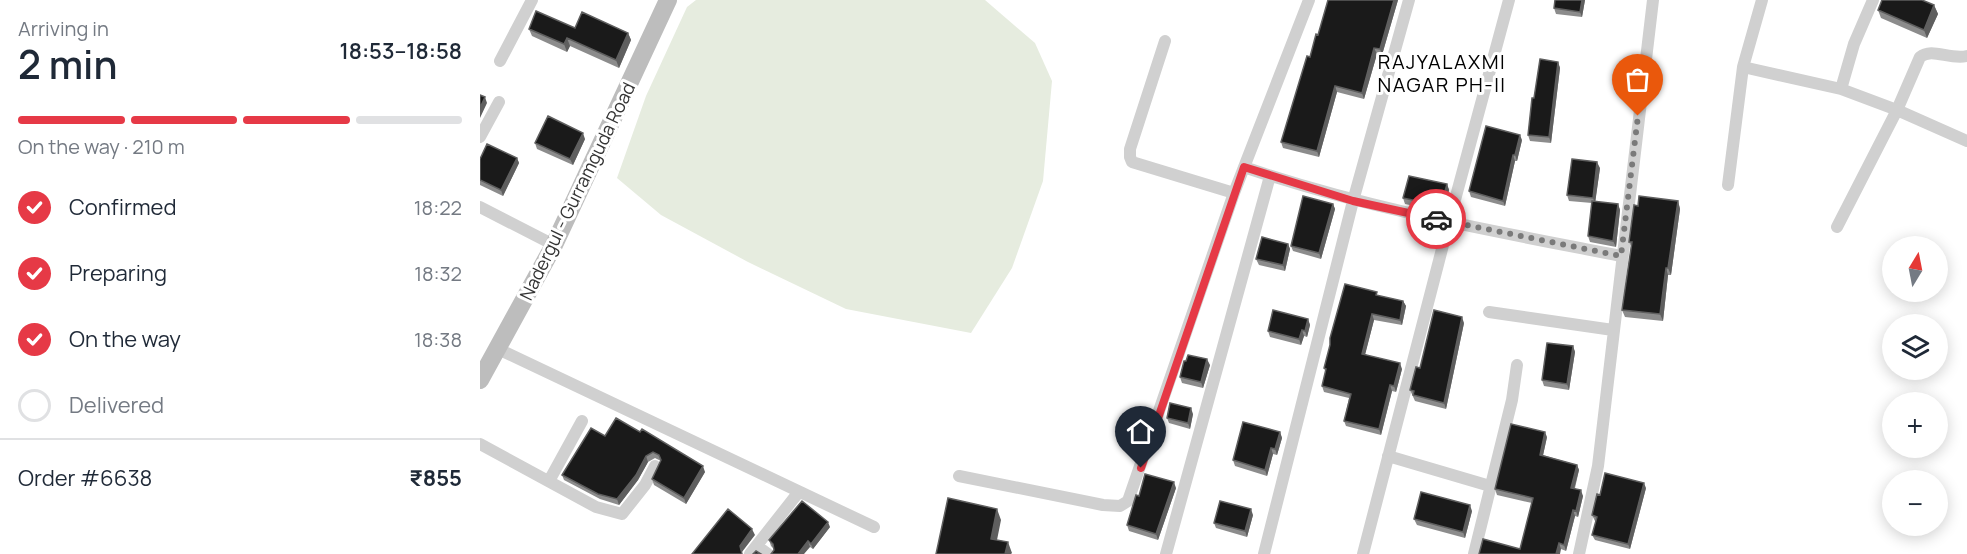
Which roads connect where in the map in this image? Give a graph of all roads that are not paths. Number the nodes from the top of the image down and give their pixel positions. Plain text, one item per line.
1 (532, 0) edge
2 (668, 0) edge
3 (1308, 0) edge
4 (1409, 0) edge
5 (1509, 0) edge
6 (1653, 0) edge
7 (1762, 0) edge
8 (1873, 0) edge
9 (1165, 42) dead end
10 (1967, 56) edge
11 (500, 61) dead end
12 (1743, 67) junction
13 (1841, 89) junction
14 (499, 102) dead end
15 (1897, 110) junction
16 (480, 137) edge
17 (1967, 141) edge
18 (1244, 167) junction
19 (1270, 176) junction
20 (1728, 185) dead end
21 (1234, 192) junction
22 (1353, 201) junction
23 (480, 207) edge
24 (1449, 222) junction
25 (1837, 227) dead end
26 (554, 245) junction
27 (1621, 256) junction
28 (1490, 312) dead end
29 (1613, 330) junction
30 (498, 349) junction
31 (1517, 365) dead end
32 (480, 380) edge
33 (582, 421) dead end
34 (480, 444) edge
35 (1388, 456) junction
36 (655, 466) edge
37 (959, 476) dead end
38 (549, 481) junction
39 (1490, 486) junction
40 (798, 493) junction
41 (874, 527) dead end
42 (754, 550) edge
43 (768, 554) edge
44 (1166, 554) edge
45 (1264, 554) edge
46 (1363, 554) edge
47 (1474, 554) edge
48 (1579, 554) edge

1 - 11 street
2 - 26 main road, Nadergul - Gurramguda Road
3 - 18 street
4 - 22 street
5 - 24 street
6 - 27 street
7 - 12 street
8 - 13 street
9 - 21 street
10 - 15 street
12 - 13 street
12 - 20 street
13 - 15 street
14 - 16 street
15 - 17 street
15 - 25 street
18 - 19 street
18 - 21 street
19 - 22 street
19 - 44 street
21 - 37 street
22 - 24 street
22 - 45 street
23 - 26 street
24 - 27 street
24 - 35 street
26 - 30 main road, Nadergul - Gurramguda Road
27 - 29 street
28 - 29 street
29 - 48 street
30 - 32 main road, Nadergul - Gurramguda Road
30 - 40 street
31 - 39 street
33 - 38 street
34 - 38 street
35 - 39 street
35 - 46 street
36 - 38 street
39 - 47 street
40 - 41 street
40 - 42 street
42 - 43 street

